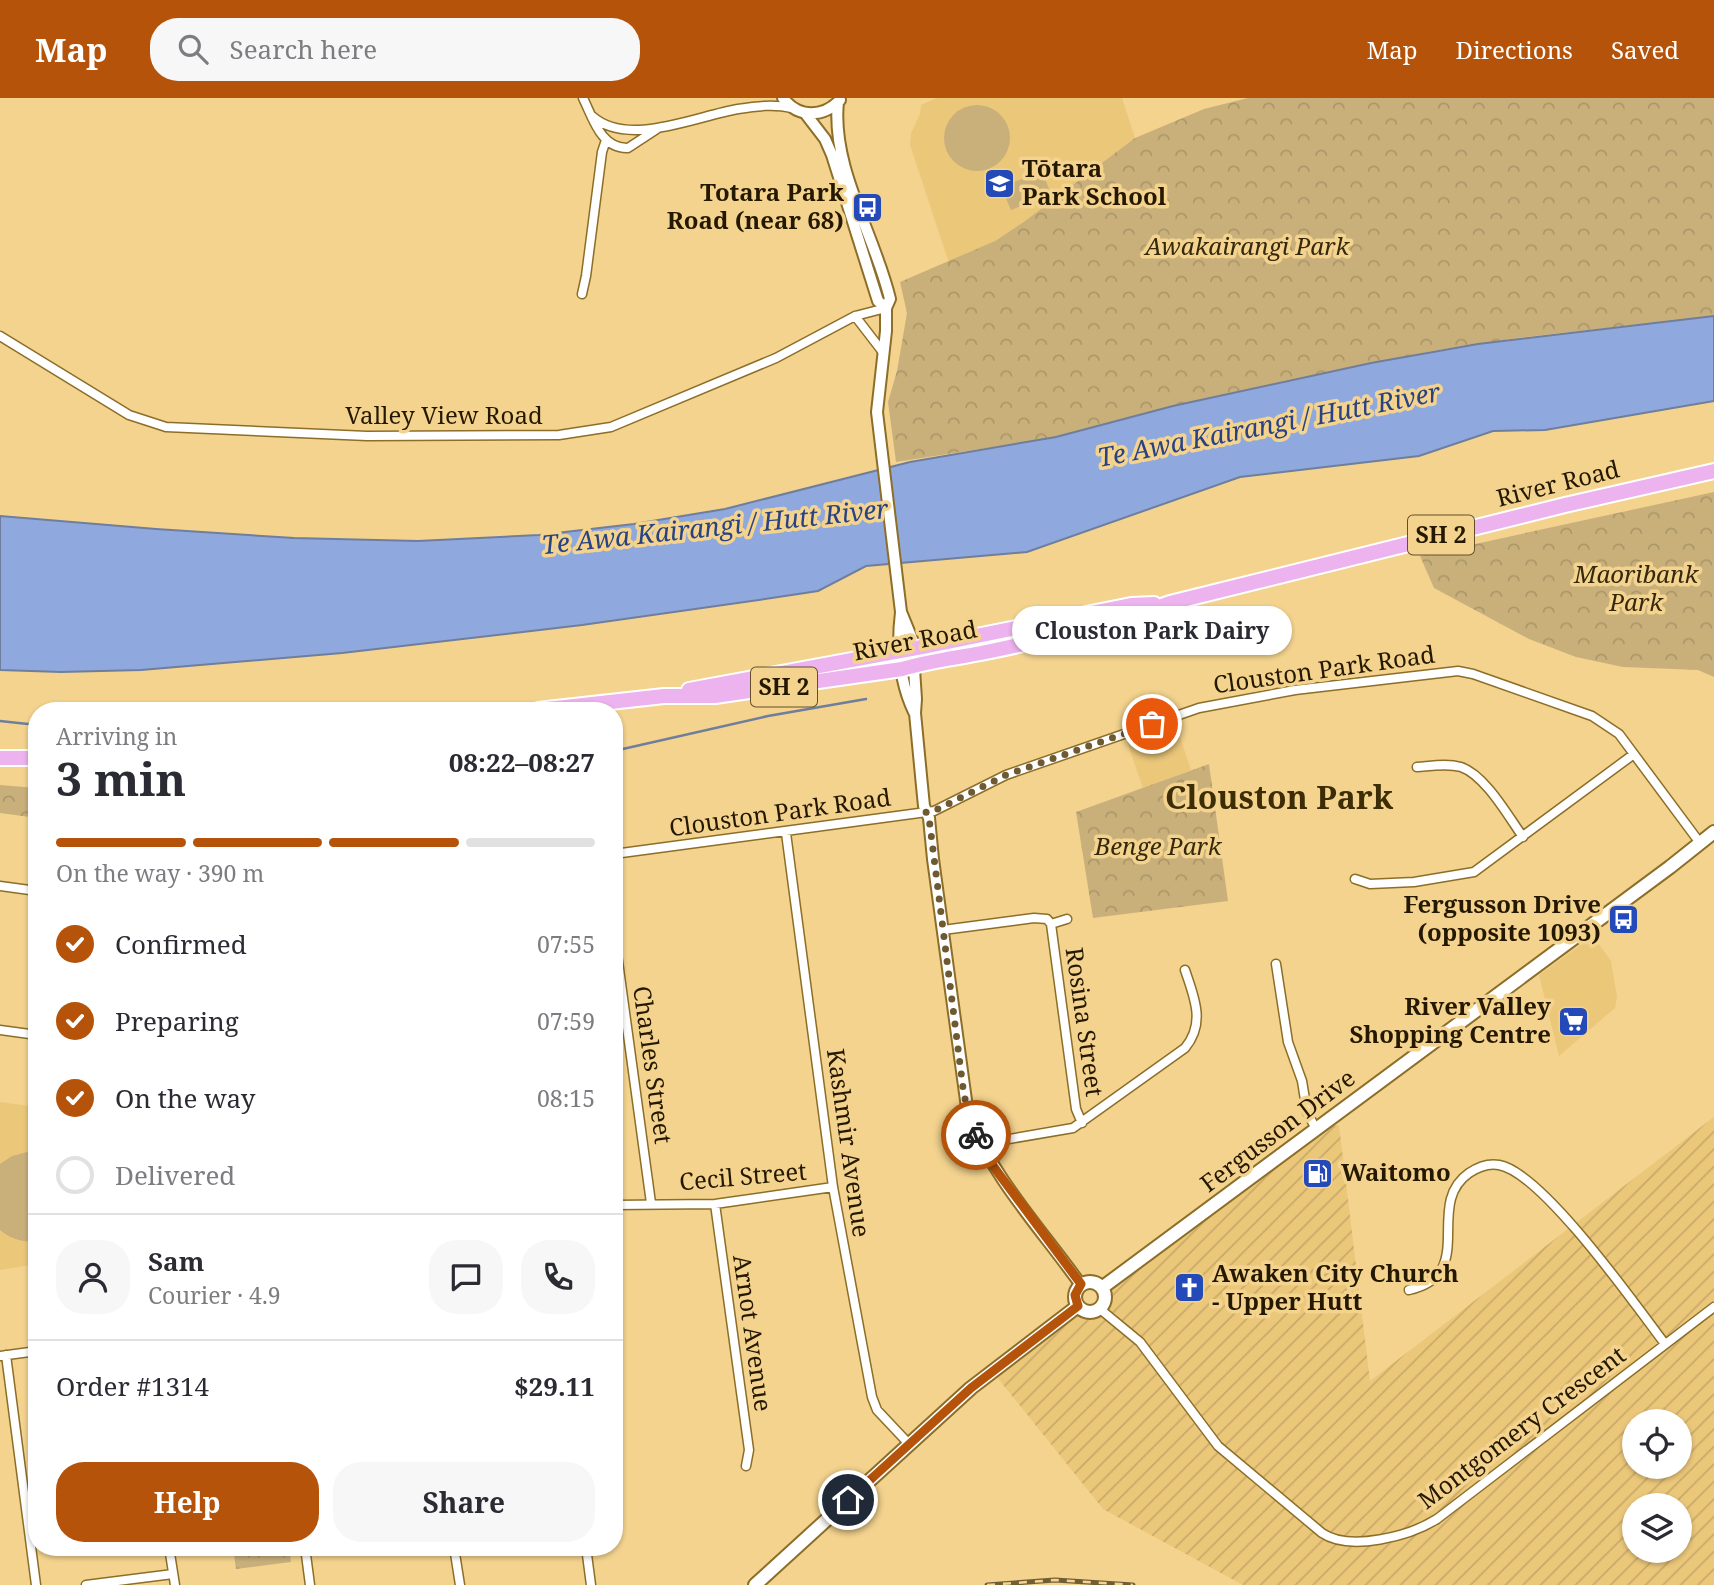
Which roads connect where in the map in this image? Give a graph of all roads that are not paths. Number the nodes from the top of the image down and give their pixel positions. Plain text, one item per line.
1 (583, 98) edge
2 (756, 98) edge
3 (783, 98) edge
4 (840, 100) edge
5 (793, 108) junction
6 (738, 109) junction
7 (805, 113) junction
8 (592, 116) junction
9 (656, 129) junction
10 (606, 140) junction
11 (582, 294) dead end
12 (886, 308) junction
13 (855, 316) junction
14 (0, 336) edge
15 (882, 351) junction
16 (1714, 471) edge
17 (1170, 603) junction
18 (906, 650) junction
19 (908, 667) junction
20 (664, 696) junction
21 (610, 702) edge
22 (1634, 754) junction
23 (0, 758) edge
24 (28, 758) edge
25 (1417, 767) dead end
26 (926, 812) junction
27 (786, 832) junction
28 (1714, 832) edge
29 (1522, 836) junction
30 (1700, 843) junction
31 (623, 853) edge
32 (1355, 879) dead end
33 (0, 886) edge
34 (28, 890) edge
35 (1067, 919) dead end
36 (1051, 924) junction
37 (943, 930) junction
38 (1276, 964) dead end
39 (1185, 970) dead end
40 (623, 998) edge
41 (0, 1030) edge
42 (28, 1034) edge
43 (1082, 1123) junction
44 (1317, 1129) junction
45 (979, 1144) junction
46 (834, 1187) junction
47 (651, 1203) junction
48 (715, 1204) junction
49 (623, 1205) edge
50 (1081, 1284) junction
51 (1103, 1287) junction
52 (1409, 1290) dead end
53 (1078, 1306) junction
54 (1714, 1307) edge
55 (1100, 1308) junction
56 (1665, 1344) junction
57 (28, 1352) edge
58 (3, 1356) edge
59 (909, 1444) junction
60 (746, 1466) dead end
61 (28, 1529) edge
62 (32, 1556) edge
63 (170, 1556) edge
64 (305, 1556) edge
65 (455, 1556) edge
66 (587, 1556) edge
67 (173, 1574) junction
68 (36, 1585) edge
69 (86, 1585) edge
70 (174, 1585) edge
71 (310, 1585) edge
72 (460, 1585) edge
73 (591, 1585) edge
74 (755, 1585) edge

1 - 8 street
2 - 6 street
3 - 5 street
4 - 7 street
4 - 12 street
5 - 6 street
5 - 7 street
6 - 9 street
7 - 12 street
8 - 9 street
8 - 10 street
9 - 10 street
10 - 11 street
12 - 13 street, Valley View Road
12 - 15 street
13 - 14 street, Valley View Road
13 - 15 street
15 - 18 street
16 - 17 highway, River Road / SH 2
17 - 18 highway, River Road / SH 2
17 - 19 highway, River Road / SH 2
18 - 19 street
18 - 20 highway, River Road / SH 2
19 - 20 highway, River Road / SH 2
19 - 26 street
20 - 21 highway, River Road / SH 2
22 - 26 street, Clouston Park Road
22 - 29 street
22 - 30 street, Clouston Park Road
23 - 24 highway
25 - 29 street
26 - 27 street, Clouston Park Road
26 - 37 street
27 - 31 street, Clouston Park Road
27 - 46 street, Kashmir Avenue
28 - 30 main road, Fergusson Drive
29 - 32 street
30 - 44 main road, Fergusson Drive
33 - 34 street
35 - 36 street, Rosina Street
36 - 37 street, Rosina Street
36 - 43 street, Rosina Street
37 - 45 street
38 - 44 street
39 - 43 street
40 - 47 street, Charles Street
41 - 42 street
43 - 45 street
44 - 51 main road, Fergusson Drive
45 - 50 street
46 - 48 street, Cecil Street
46 - 59 street, Kashmir Avenue
47 - 48 street, Cecil Street
47 - 49 street, Cecil Street
48 - 60 street, Arnot Avenue
50 - 51 main road
50 - 53 main road
51 - 55 main road
52 - 56 street
53 - 55 main road
53 - 59 main road
54 - 56 street, Montgomery Crescent
55 - 56 street, Montgomery Crescent
57 - 58 street
58 - 61 street
59 - 74 main road
62 - 68 street
63 - 67 street
64 - 71 street
65 - 72 street
66 - 73 street
67 - 69 street
67 - 70 street

